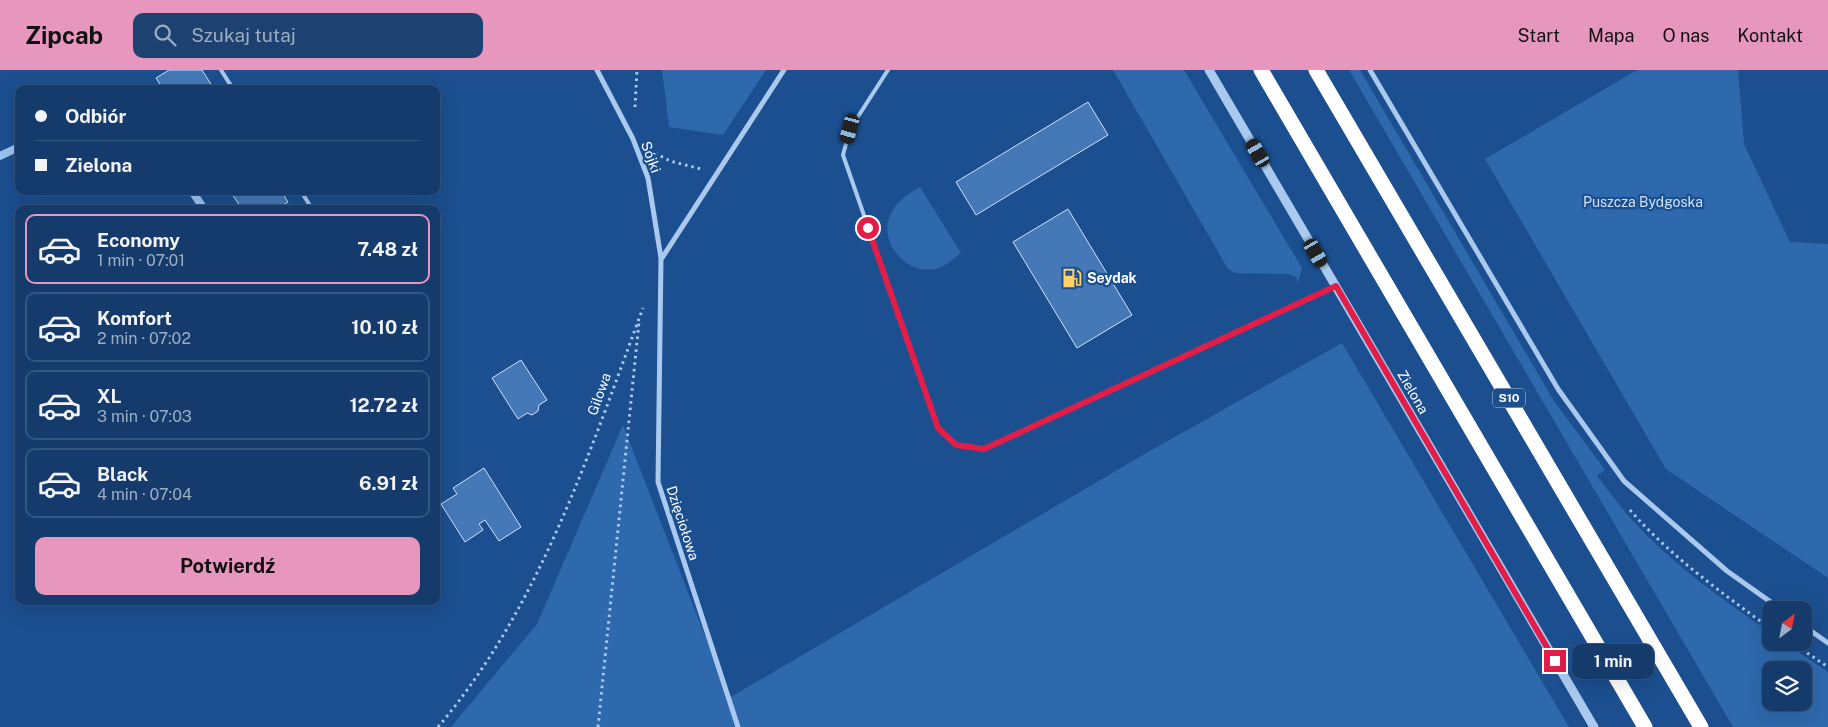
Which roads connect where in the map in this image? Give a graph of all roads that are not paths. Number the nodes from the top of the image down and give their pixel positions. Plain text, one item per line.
1 (221, 70) edge
2 (597, 70) edge
3 (784, 70) edge
4 (888, 70) edge
5 (1209, 70) edge
6 (1261, 70) edge
7 (1316, 70) edge
8 (1370, 70) edge
9 (230, 85) edge
10 (661, 258) junction
11 (1336, 286) junction
12 (1769, 601) edge
13 (1812, 632) edge
14 (1828, 643) edge
15 (738, 727) edge
16 (1594, 727) edge
17 (1645, 727) edge
18 (1702, 727) edge

1 - 9 lane
2 - 10 street, Sójki
3 - 10 street
4 - 11 lane
5 - 11 street, Zielona
6 - 17 highway
7 - 18 highway, S10
8 - 12 street
10 - 15 street, Dzięciołowa
11 - 16 street, Zielona
13 - 14 street

